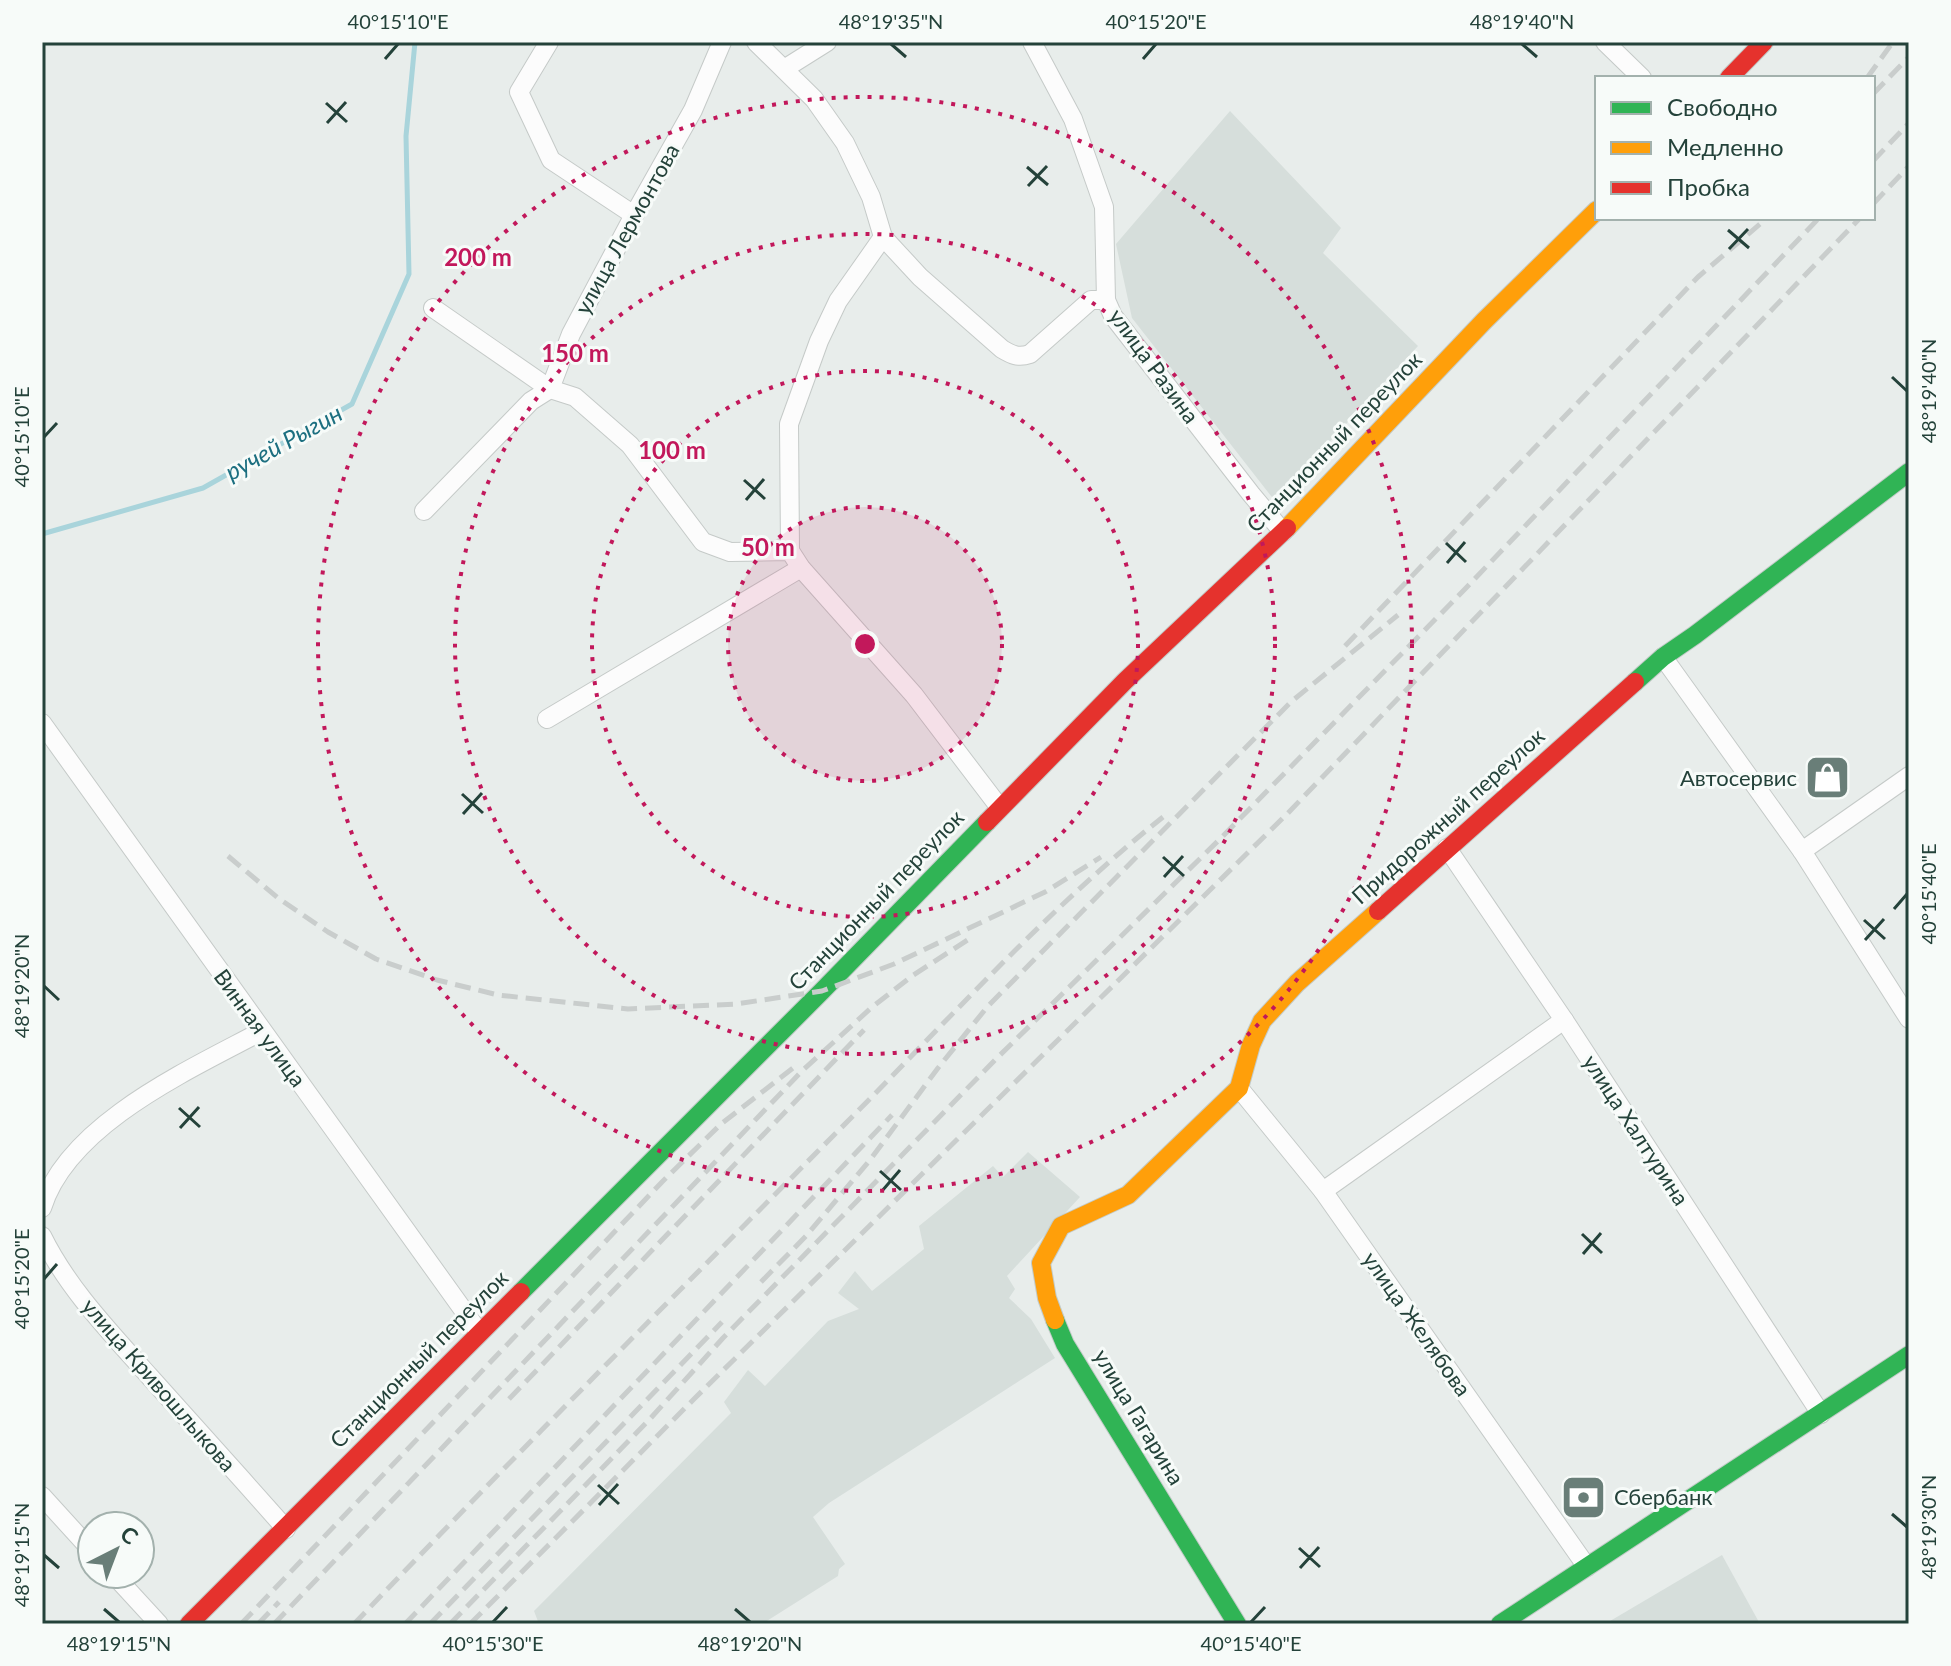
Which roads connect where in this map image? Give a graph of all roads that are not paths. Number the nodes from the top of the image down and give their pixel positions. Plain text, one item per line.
1 (549, 42) edge
2 (722, 42) edge
3 (756, 42) edge
4 (827, 42) edge
5 (1032, 42) edge
6 (1605, 42) edge
7 (1764, 42) edge
8 (784, 69) junction
9 (1640, 76) edge
10 (1731, 76) edge
11 (1595, 212) edge
12 (634, 215) junction
13 (883, 237) junction
14 (1106, 300) junction
15 (433, 308) dead end
16 (550, 389) junction
17 (1909, 472) edge
18 (424, 511) dead end
19 (1283, 532) junction
20 (790, 551) junction
21 (801, 568) junction
22 (1663, 657) junction
23 (547, 719) dead end
24 (42, 723) edge
25 (1909, 776) edge
26 (1000, 808) junction
27 (1447, 848) junction
28 (1802, 851) junction
29 (1909, 1019) edge
30 (1564, 1020) junction
31 (262, 1031) junction
32 (1239, 1088) junction
33 (1323, 1191) junction
34 (42, 1208) edge
35 (42, 1236) edge
36 (479, 1332) junction
37 (1909, 1355) edge
38 (1821, 1414) junction
39 (42, 1496) edge
40 (286, 1529) junction
41 (76, 1533) edge
42 (1587, 1567) junction
43 (128, 1590) edge
44 (159, 1624) edge
45 (189, 1624) edge
46 (1237, 1624) edge
47 (1500, 1624) edge

1 - 12 street
2 - 12 street, улица Лермонтова
3 - 8 street
4 - 8 street
5 - 14 street, улица Разина
6 - 9 street
7 - 10 street
8 - 13 street
11 - 19 street, Станционный переулок
12 - 16 street, улица Лермонтова
13 - 14 street
13 - 20 street
14 - 19 street, улица Разина
15 - 16 street
16 - 18 street
16 - 20 street
17 - 22 street, Придорожный переулок
19 - 26 street, Станционный переулок
20 - 21 street
21 - 23 street
21 - 26 street
22 - 27 street, Придорожный переулок
22 - 28 street
24 - 31 street, Винная улица
25 - 28 street
26 - 36 street, Станционный переулок
27 - 30 street, улица Халтурина
27 - 32 street, Придорожный переулок
28 - 29 street
30 - 33 street
30 - 38 street, улица Халтурина
31 - 34 street
31 - 36 street, Винная улица
32 - 33 street, улица Желябова
32 - 46 street, улица Гагарина
33 - 42 street, улица Желябова
35 - 40 street, улица Кривошлыкова
36 - 40 street, Станционный переулок
37 - 38 street
38 - 42 street
39 - 41 street
40 - 45 street, Станционный переулок
42 - 47 street
43 - 44 street

